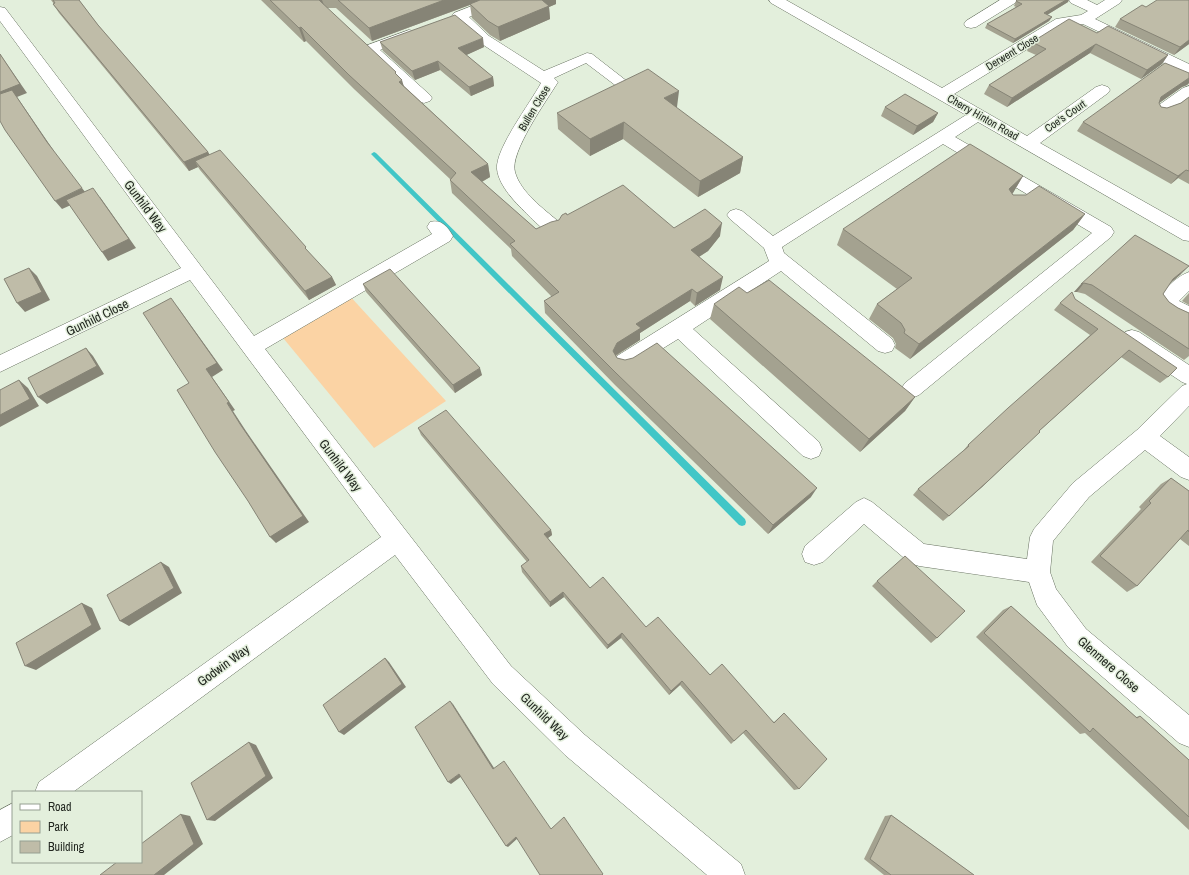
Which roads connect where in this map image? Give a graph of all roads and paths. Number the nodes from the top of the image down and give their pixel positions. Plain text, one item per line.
1 (499, 0) edge
2 (776, 0) edge
3 (1010, 0) edge
4 (1076, 0) edge
5 (1115, 0) edge
6 (0, 11) edge
7 (1098, 11) junction
8 (459, 16) junction
9 (1085, 19) junction
10 (444, 21) edge
11 (971, 24) dead end
12 (422, 30) edge
13 (7, 31) edge
14 (359, 38) edge
15 (370, 49) junction
16 (1189, 70) edge
17 (544, 77) junction
18 (620, 82) edge
19 (1102, 90) dead end
20 (1189, 91) edge
21 (943, 94) junction
22 (424, 98) dead end
23 (1162, 111) edge
24 (978, 114) junction
25 (942, 137) junction
26 (1028, 142) junction
27 (1032, 189) junction
28 (1015, 202) edge
29 (736, 215) dead end
30 (436, 227) dead end
31 (553, 227) edge
32 (1189, 235) edge
33 (777, 253) junction
34 (193, 270) junction
35 (1189, 279) edge
36 (1189, 316) edge
37 (1116, 327) edge
38 (679, 328) junction
39 (885, 345) dead end
40 (252, 347) junction
41 (624, 362) edge
42 (0, 364) edge
43 (1189, 376) edge
44 (912, 389) dead end
45 (1182, 399) edge
46 (1145, 437) junction
47 (811, 449) dead end
48 (1185, 467) edge
49 (397, 539) junction
50 (814, 554) dead end
51 (1038, 572) junction
52 (1189, 733) edge
53 (50, 791) edge
54 (12, 819) edge
55 (0, 828) edge
56 (730, 875) edge

1 - 8 street
2 - 21 street, Cherry Hinton Road
3 - 11 street
4 - 7 street
5 - 7 street, Derwent Close
6 - 13 street, Gunhild Way
7 - 9 street, Derwent Close
8 - 10 street
8 - 17 street, Bullen Close
9 - 16 street
9 - 21 street, Derwent Close
12 - 15 street
13 - 34 street, Gunhild Way
14 - 15 street
15 - 22 street
17 - 18 street
17 - 31 street, Bullen Close
19 - 26 street, Coe's Court
20 - 23 street
21 - 24 street, Cherry Hinton Road
24 - 25 street
24 - 26 street, Cherry Hinton Road
25 - 27 street
25 - 33 street
26 - 32 street, Cherry Hinton Road
27 - 28 street
27 - 44 street
29 - 33 street
30 - 40 street
33 - 38 street
33 - 39 street
34 - 40 street, Gunhild Way
34 - 42 street, Gunhild Close
35 - 36 street
37 - 43 street
38 - 41 street
38 - 47 street
40 - 49 street, Gunhild Way
45 - 46 street, Glenmere Close
46 - 48 street
46 - 51 street, Glenmere Close
49 - 53 street, Godwin Way
49 - 56 street, Gunhild Way
50 - 51 street
51 - 52 street, Glenmere Close
54 - 55 street

